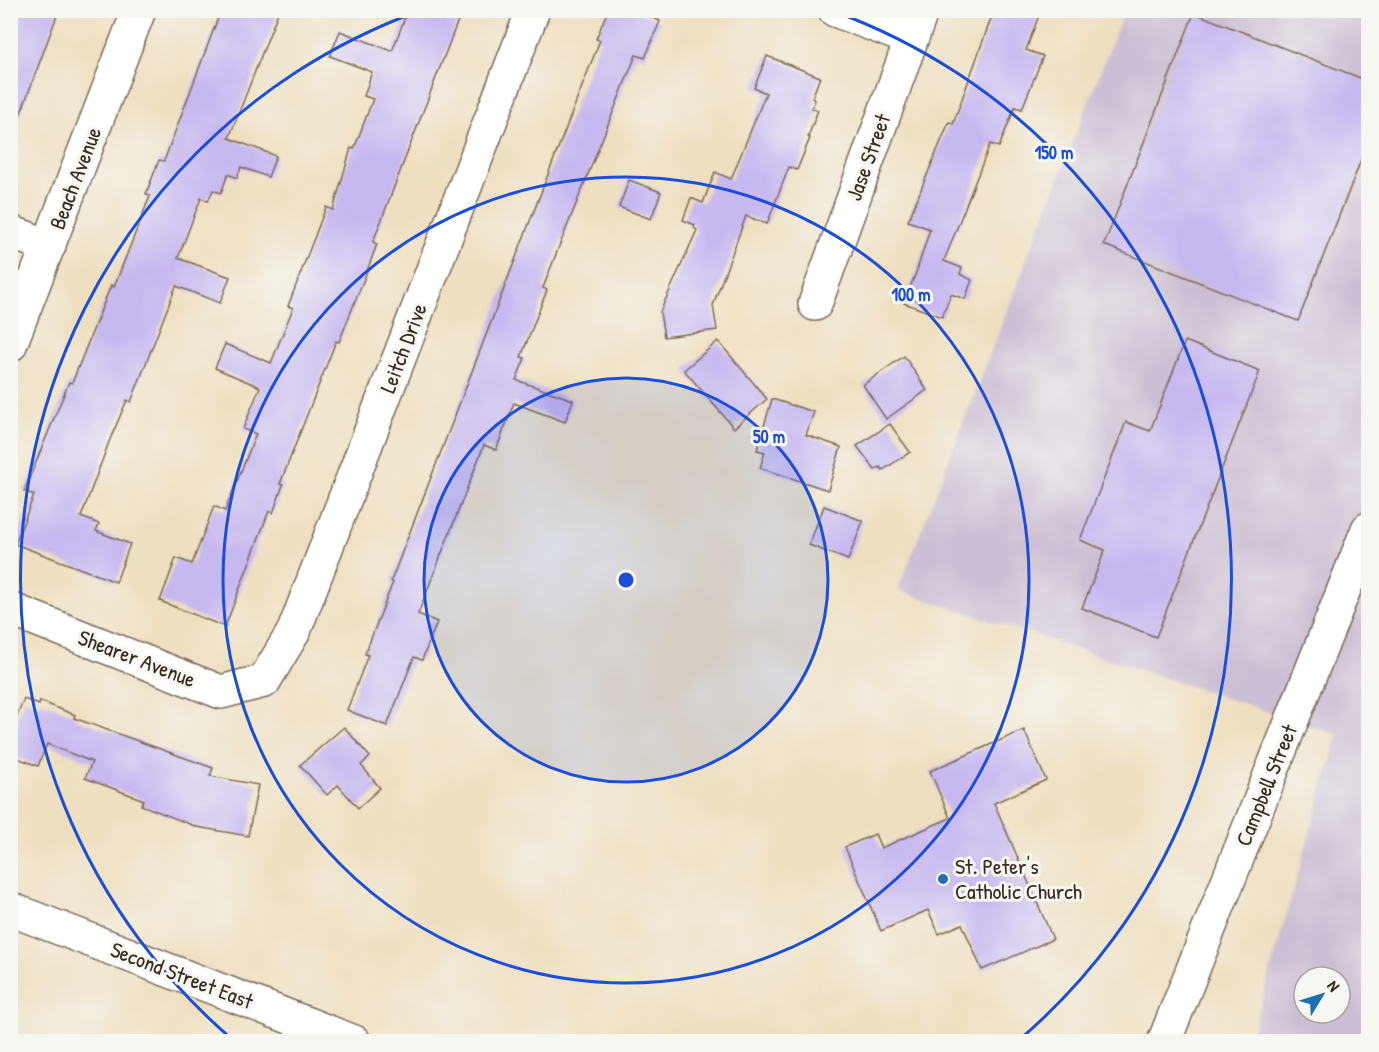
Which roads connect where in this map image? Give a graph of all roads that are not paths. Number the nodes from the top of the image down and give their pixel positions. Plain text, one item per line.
1 (139, 10) edge
2 (533, 10) edge
3 (835, 10) edge
4 (917, 25) edge
5 (10, 232) edge
6 (49, 246) junction
7 (815, 304) dead end
8 (10, 345) edge
9 (1368, 529) edge
10 (10, 609) edge
11 (264, 681) joint
12 (10, 909) edge
13 (354, 1041) edge
14 (1164, 1041) edge

1 - 6 street, Beach Avenue
2 - 11 street, Leitch Drive
3 - 4 street
4 - 7 street, Jase Street
5 - 6 street
6 - 8 street, Beach Avenue
9 - 14 street, Campbell Street
10 - 11 street, Shearer Avenue
12 - 13 street, Second Street East

